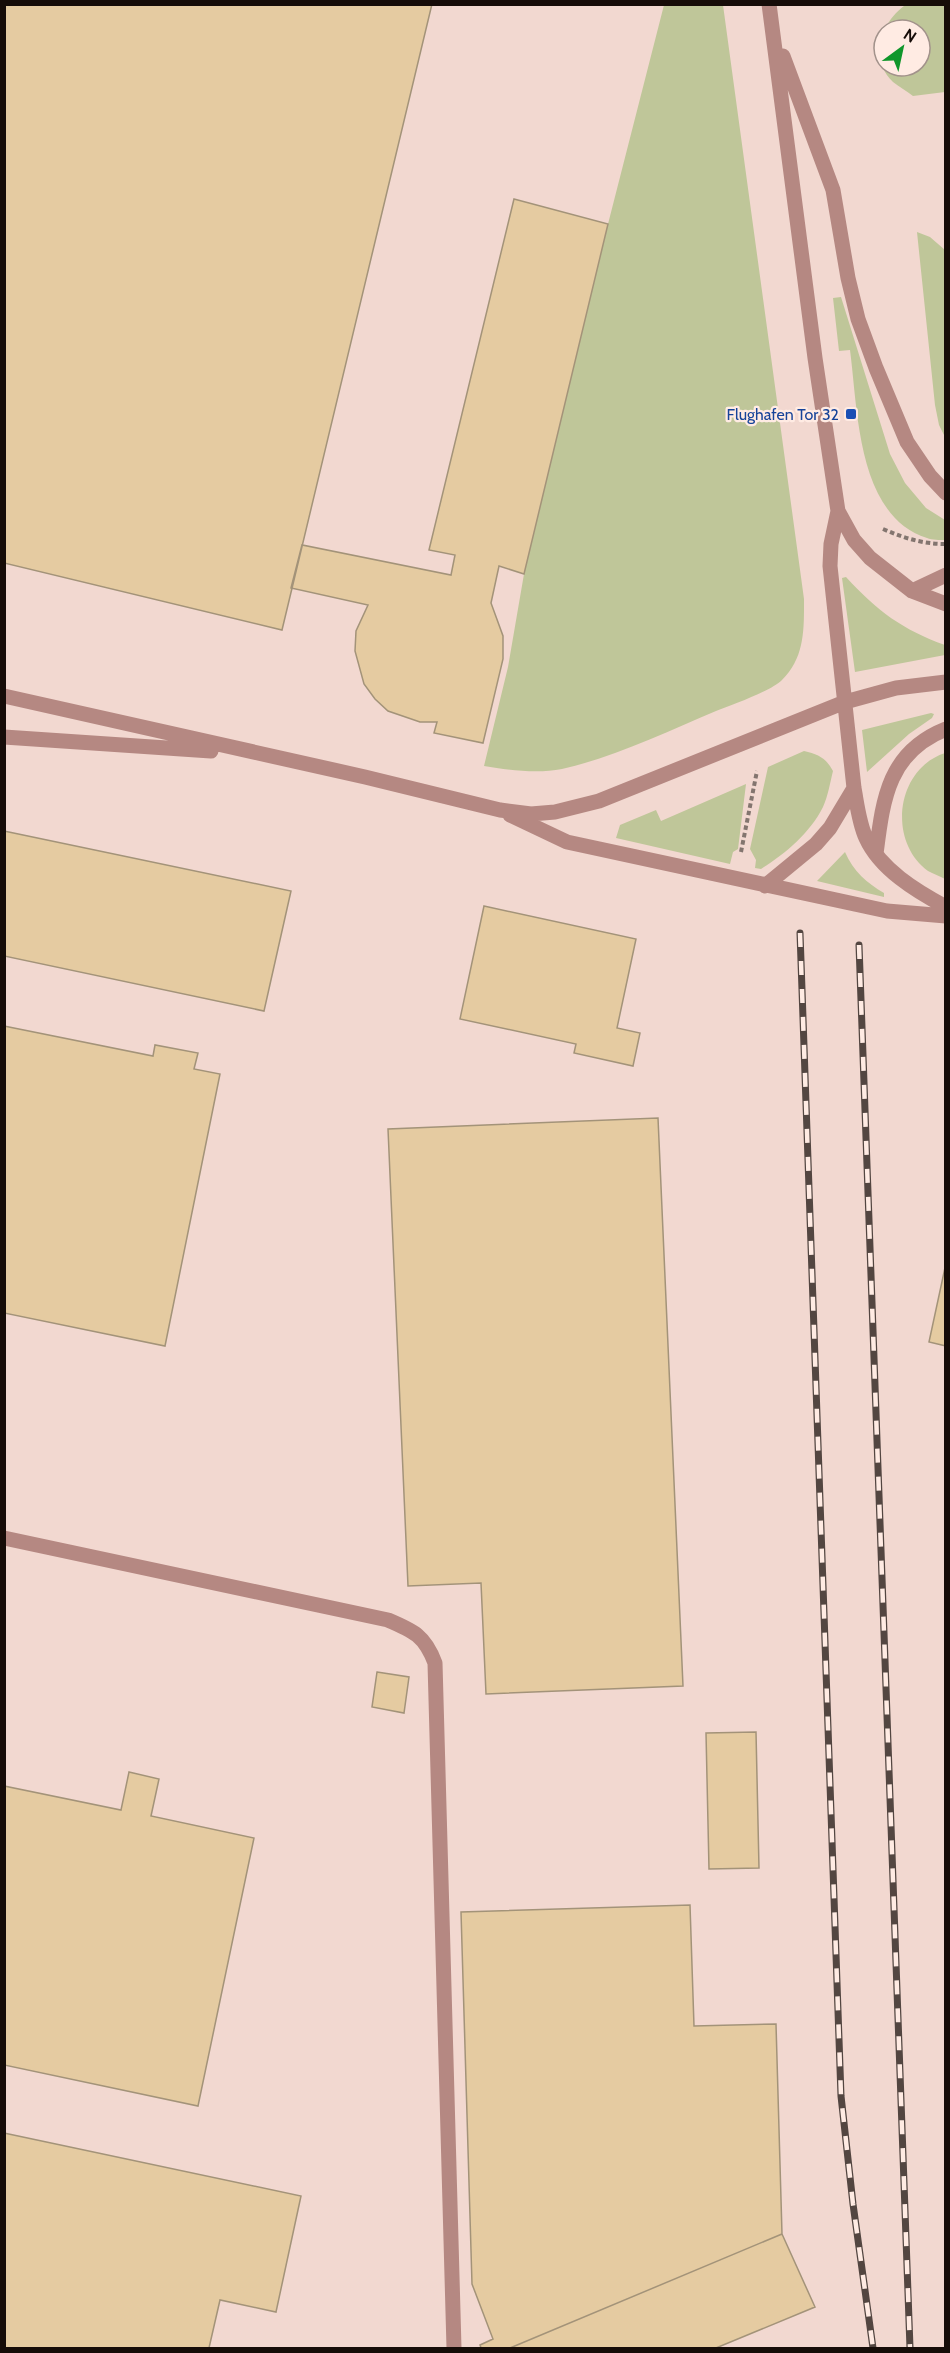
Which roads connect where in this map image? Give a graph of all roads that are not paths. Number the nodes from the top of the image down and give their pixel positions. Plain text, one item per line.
1 (769, 4) edge
2 (773, 28) junction
3 (945, 493) edge
4 (837, 511) junction
5 (945, 575) edge
6 (912, 591) junction
7 (945, 593) edge
8 (945, 604) edge
9 (945, 613) edge
10 (945, 682) edge
11 (4, 696) edge
12 (845, 702) junction
13 (945, 729) edge
14 (4, 737) edge
15 (264, 754) junction
16 (854, 788) junction
17 (500, 810) junction
18 (876, 854) junction
19 (765, 886) junction
20 (945, 907) edge
21 (945, 916) edge
22 (4, 1538) edge
23 (454, 2349) edge

1 - 2 lane
2 - 3 lane
2 - 4 lane
4 - 6 lane
4 - 12 lane
5 - 6 lane
6 - 7 lane
6 - 8 lane
6 - 9 lane
10 - 12 lane
11 - 15 lane
12 - 16 lane
12 - 17 lane
13 - 18 lane
14 - 15 lane
15 - 17 lane
16 - 18 lane
16 - 19 lane
17 - 19 lane
18 - 20 lane
19 - 21 lane
22 - 23 lane

